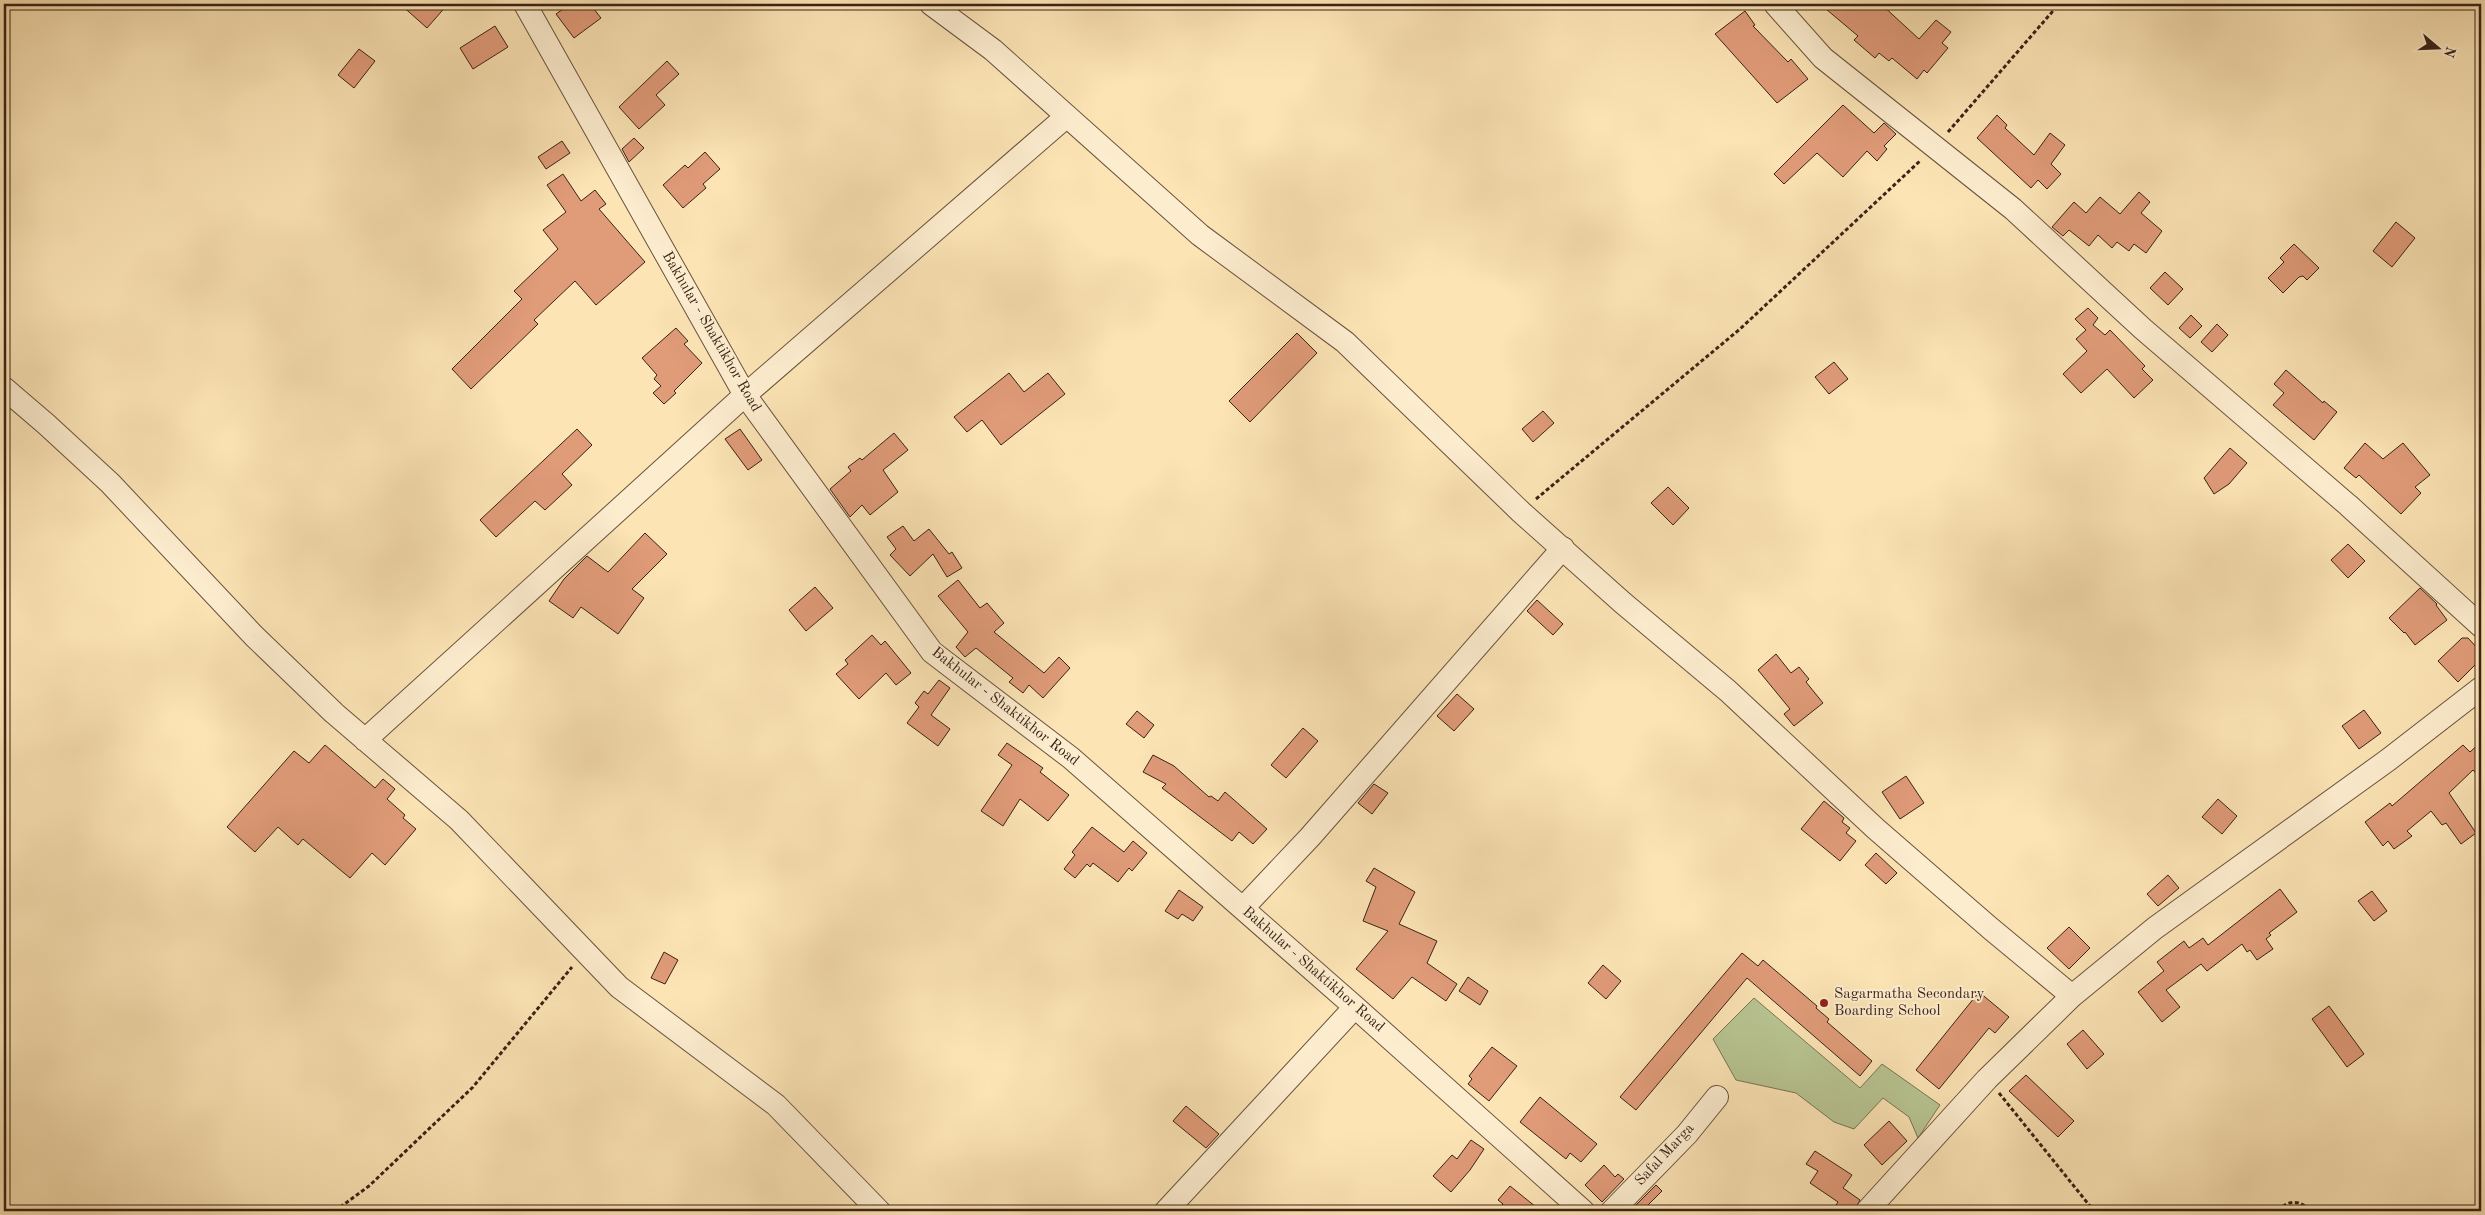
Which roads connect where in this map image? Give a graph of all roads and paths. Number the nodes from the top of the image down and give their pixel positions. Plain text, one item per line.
1 (525, 4) edge
2 (931, 4) edge
3 (1775, 4) edge
4 (2059, 4) edge
5 (1067, 116) junction
6 (1935, 147) junction
7 (4, 388) edge
8 (745, 395) junction
9 (1521, 512) junction
10 (1563, 548) junction
11 (2481, 626) edge
12 (2481, 688) edge
13 (365, 740) junction
14 (1243, 908) junction
15 (585, 952) junction
16 (2072, 996) junction
17 (1355, 1006) junction
18 (1987, 1079) junction
19 (1717, 1097) dead end
20 (335, 1211) edge
21 (879, 1211) edge
22 (1166, 1211) edge
23 (1583, 1211) edge
24 (1612, 1211) edge
25 (1867, 1211) edge
26 (2094, 1211) edge
27 (2278, 1211) edge
28 (2312, 1211) edge

1 - 8 street, Bakhular - Shaktikhor Road
2 - 5 street
3 - 6 street
4 - 6 path
5 - 8 street
5 - 9 street
6 - 9 path
6 - 11 street
7 - 13 street
8 - 13 street
8 - 14 street, Bakhular - Shaktikhor Road
9 - 10 street
10 - 14 street
10 - 16 street
12 - 16 street
13 - 15 street
14 - 17 street, Bakhular - Shaktikhor Road
15 - 20 path
15 - 21 street
16 - 18 street
17 - 22 street
17 - 23 street, Bakhular - Shaktikhor Road
18 - 25 street
18 - 26 path
19 - 24 street, Safal Marga
27 - 28 path

